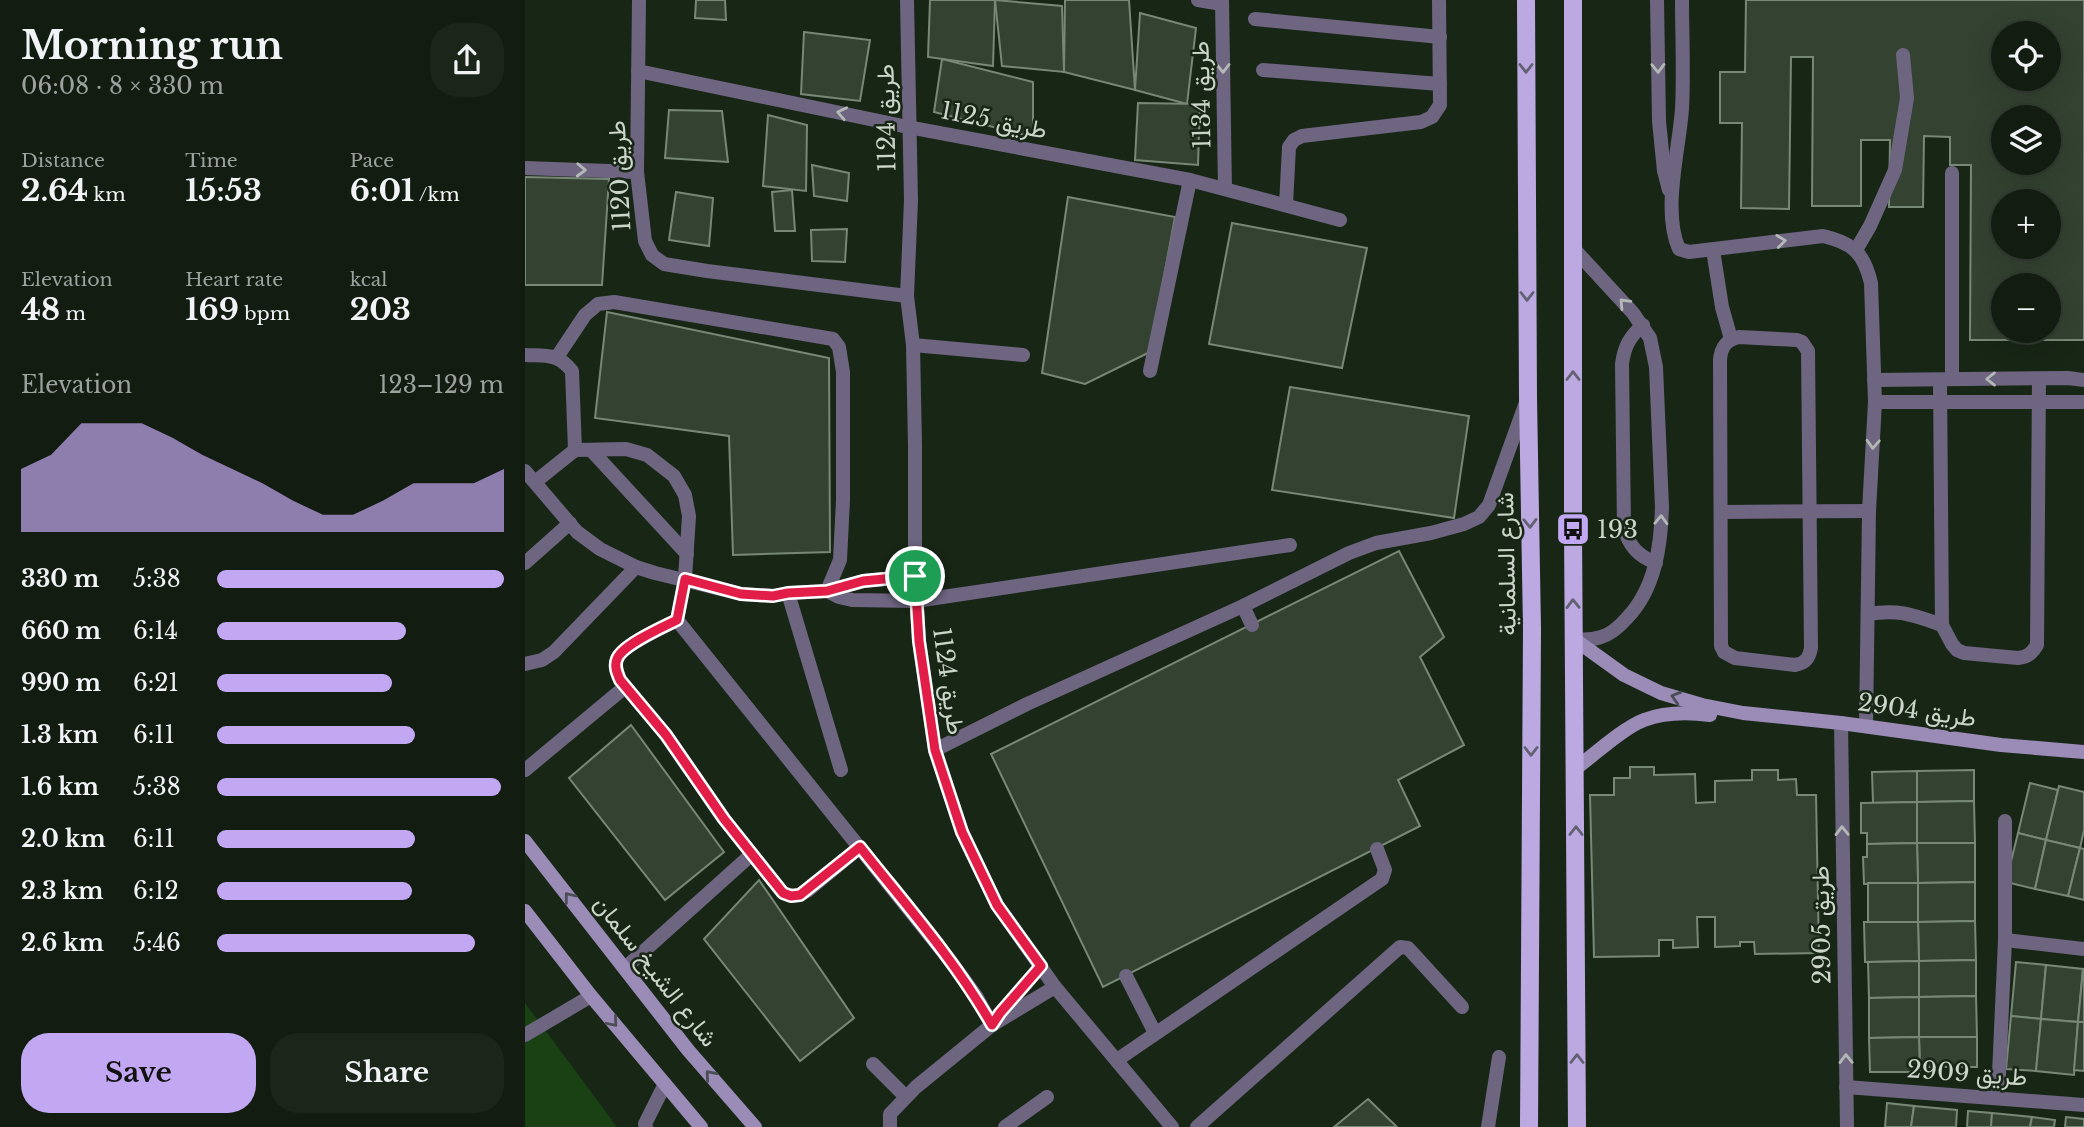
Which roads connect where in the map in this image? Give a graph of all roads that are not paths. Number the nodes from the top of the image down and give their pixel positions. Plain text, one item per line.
1 (639, 0) edge
2 (907, 0) edge
3 (1198, 0) edge
4 (1439, 0) edge
5 (1526, 0) edge
6 (1573, 0) edge
7 (1657, 0) edge
8 (1682, 0) edge
9 (1222, 2) edge
10 (1255, 19) dead end
11 (1440, 37) junction
12 (1903, 55) dead end
13 (1263, 70) dead end
14 (638, 71) junction
15 (1440, 84) junction
16 (908, 127) junction
17 (525, 168) edge
18 (637, 172) junction
19 (1952, 173) dead end
20 (1190, 180) junction
21 (1225, 189) junction
22 (1672, 199) junction
23 (1286, 205) junction
24 (1340, 220) dead end
25 (1574, 250) junction
26 (1713, 250) junction
27 (1856, 250) junction
28 (907, 296) junction
29 (1643, 325) junction
30 (1731, 339) junction
31 (913, 345) junction
32 (525, 355) edge
33 (1023, 355) dead end
34 (557, 357) junction
35 (1150, 371) dead end
36 (1946, 379) junction
37 (2039, 379) junction
38 (1874, 380) junction
39 (2084, 380) edge
40 (1528, 398) junction
41 (2039, 401) junction
42 (1875, 402) junction
43 (1940, 402) junction
44 (2084, 402) edge
45 (575, 450) junction
46 (591, 450) junction
47 (530, 477) edge
48 (1869, 511) junction
49 (1722, 512) junction
50 (1809, 512) junction
51 (570, 523) junction
52 (1290, 545) dead end
53 (687, 554) junction
54 (525, 562) edge
55 (1656, 563) junction
56 (636, 567) junction
57 (915, 576) junction
58 (685, 579) junction
59 (827, 591) junction
60 (788, 593) junction
61 (916, 601) junction
62 (1243, 606) junction
63 (1868, 614) junction
64 (677, 620) junction
65 (1252, 625) dead end
66 (1941, 625) junction
67 (1574, 639) junction
68 (525, 664) edge
69 (625, 687) junction
70 (1743, 713) junction
71 (1841, 723) junction
72 (1866, 726) junction
73 (935, 750) junction
74 (2084, 752) edge
75 (1575, 769) junction
76 (525, 770) edge
77 (841, 770) dead end
78 (2005, 821) dead end
79 (525, 841) edge
80 (860, 847) junction
81 (1377, 849) dead end
82 (752, 854) junction
83 (525, 911) edge
84 (2005, 940) junction
85 (2084, 949) edge
86 (1041, 966) junction
87 (625, 968) junction
88 (1126, 976) dead end
89 (1055, 986) junction
90 (591, 996) junction
91 (1462, 1007) dead end
92 (992, 1025) junction
93 (1155, 1033) junction
94 (525, 1035) edge
95 (1499, 1057) dead end
96 (1117, 1060) junction
97 (873, 1064) dead end
98 (665, 1084) junction
99 (1846, 1087) junction
100 (905, 1097) junction
101 (1047, 1097) dead end
102 (1998, 1097) junction
103 (2084, 1105) edge
104 (646, 1127) edge
105 (701, 1127) edge
106 (755, 1127) edge
107 (890, 1127) edge
108 (1005, 1127) edge
109 (1172, 1127) edge
110 (1197, 1127) edge
111 (1488, 1127) edge
112 (1529, 1127) edge
113 (1577, 1127) edge
114 (1847, 1127) edge

1 - 14 street, طريق 1120
2 - 16 street, طريق 1124
3 - 9 street
4 - 11 street
5 -> 40 main road, شارع السلمانية
6 - 25 main road
7 -> 22 street
8 - 22 street
9 -> 21 street, طريق 1134
10 - 11 street
11 - 15 street
12 - 27 street
13 - 15 street
16 -> 14 street, طريق 1125
14 - 18 street, طريق 1120
15 - 23 street
16 - 20 street, طريق 1125
16 - 28 street, طريق 1124
17 -> 18 street
18 - 28 street, طريق 1120
19 - 36 street
20 - 21 street, طريق 1125
20 - 35 street
21 - 23 street, طريق 1125
22 - 26 street
23 - 24 street, طريق 1125
29 -> 25 street
67 -> 25 main road
26 -> 27 street
26 - 30 street
27 - 38 street
28 - 31 street, طريق 1124
55 -> 29 street
29 - 55 street
30 - 49 street
30 - 50 street
31 - 33 street
31 - 57 street, طريق 1124
32 - 34 street
34 - 45 street
34 - 59 street
37 -> 36 street
36 - 38 street
36 - 43 street
37 - 39 street
37 - 41 street
38 - 42 street
40 - 62 street
40 -> 112 main road, شارع السلمانية
41 - 43 street
41 - 44 street
41 - 66 street
42 - 43 street
42 -> 48 street
43 - 66 street
45 - 46 street
45 - 47 street
46 - 53 street
46 - 53 street
47 - 51 street
48 - 50 street
48 - 63 street
49 - 50 street
49 - 50 street
51 - 54 street
51 - 56 street
52 - 61 street
53 - 58 street
55 - 67 street
56 - 58 street
56 - 68 street
57 - 59 street
57 - 61 street, طريق 1124
58 - 60 street
58 - 64 street
59 - 60 street
59 - 61 street
60 - 77 street
61 - 73 street, طريق 1124
62 - 65 street
62 - 73 street
63 - 66 street
63 - 72 street
64 - 69 street
64 - 80 street
70 -> 67 street, طريق 2904
67 - 75 main road
69 - 76 street
69 - 82 street
70 - 71 street, طريق 2904
70 - 75 street, طريق 2904
71 - 72 street, طريق 2904
99 -> 71 street, طريق 2905
72 - 74 street, طريق 2904
73 - 86 street, طريق 1124
113 -> 75 main road
78 - 84 street
87 -> 79 street, شارع الشيخ سلمان
80 - 82 street
80 - 92 street
81 - 93 street
82 - 87 street
83 - 90 street
84 - 85 street
84 - 102 street
86 - 89 street, طريق 1124
86 - 92 street
106 -> 87 street, شارع الشيخ سلمان
88 - 93 street
89 - 92 street
89 - 96 street, طريق 1124
90 - 94 street
90 -> 98 street
91 - 110 street
92 - 100 street
93 - 96 street
95 - 111 street
96 - 109 street, طريق 1124
97 - 100 street
98 - 104 street
98 - 105 street
99 - 102 street, طريق 2909
99 - 114 street, طريق 2905
100 - 107 street
101 - 108 street
102 - 103 street, طريق 2909

